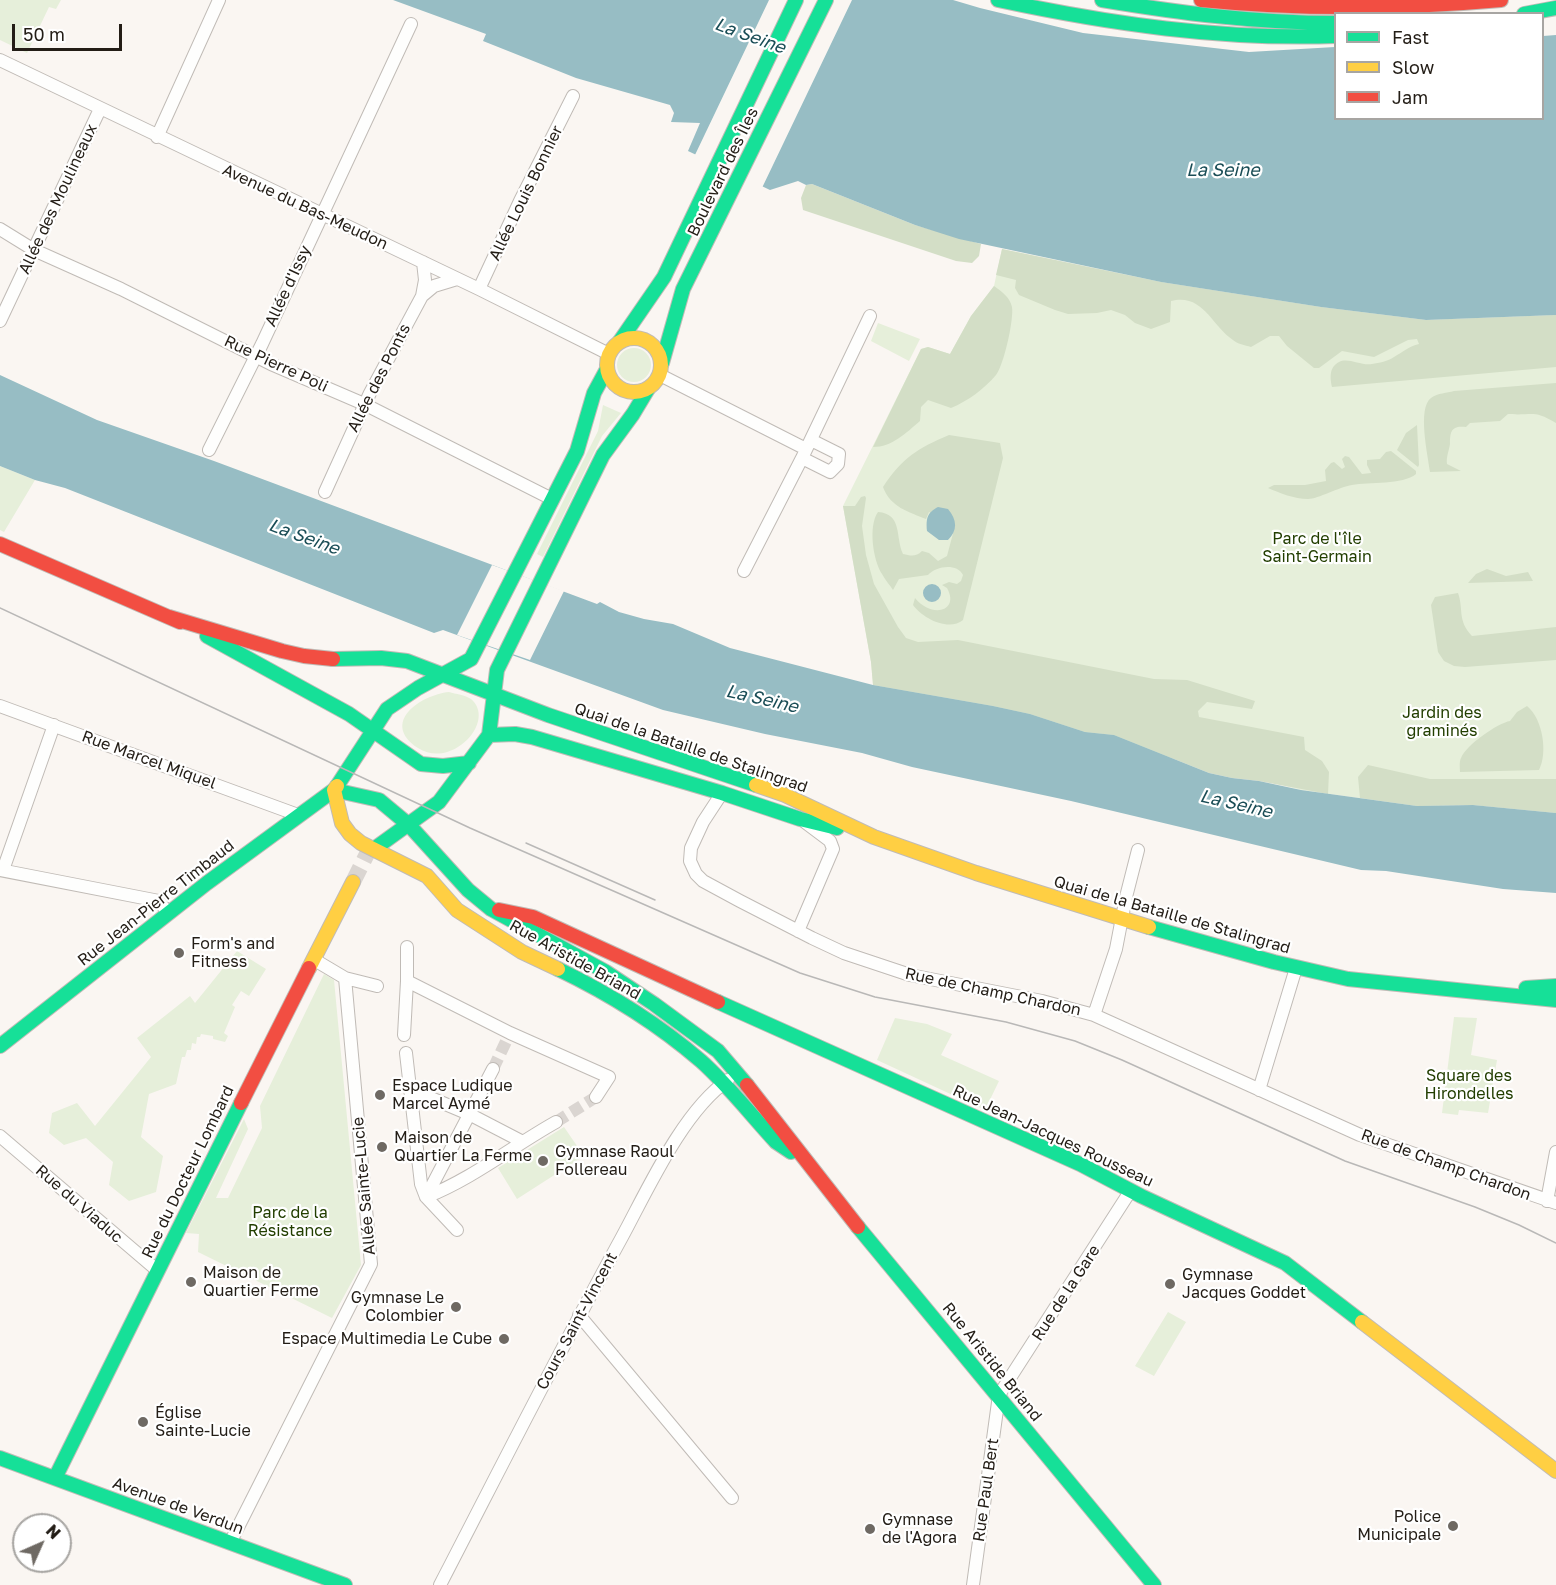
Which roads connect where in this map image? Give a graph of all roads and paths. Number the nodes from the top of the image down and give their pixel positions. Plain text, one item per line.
1 (219, 0) edge
2 (796, 0) edge
3 (826, 0) edge
4 (998, 0) edge
5 (1102, 0) edge
6 (1201, 0) edge
7 (1501, 0) edge
8 (1468, 1) edge
9 (1556, 8) edge
10 (1535, 12) edge
11 (1334, 23) edge
12 (411, 24) dead end
13 (1334, 36) edge
14 (0, 60) edge
15 (573, 96) dead end
16 (100, 109) junction
17 (157, 137) junction
18 (321, 215) junction
19 (0, 229) edge
20 (34, 249) junction
21 (423, 262) junction
22 (457, 279) junction
23 (479, 289) junction
24 (422, 296) junction
25 (870, 315) dead end
26 (0, 321) edge
27 (620, 342) junction
28 (609, 354) junction
29 (255, 356) junction
30 (607, 369) junction
31 (661, 369) junction
32 (648, 389) junction
33 (364, 404) junction
34 (806, 449) junction
35 (209, 450) dead end
36 (325, 492) dead end
37 (552, 499) junction
38 (2, 546) edge
39 (744, 571) dead end
40 (169, 616) junction
41 (444, 675) junction
42 (495, 695) junction
43 (0, 706) edge
44 (54, 725) junction
45 (372, 731) junction
46 (489, 735) junction
47 (469, 763) junction
48 (334, 790) junction
49 (722, 793) junction
50 (298, 815) junction
51 (800, 819) junction
52 (409, 825) junction
53 (874, 837) junction
54 (1138, 850) dead end
55 (370, 852) junction
56 (1, 870) edge
57 (353, 882) tunnel mouth
58 (491, 909) junction
59 (168, 913) junction
60 (1121, 919) junction
61 (798, 931) junction
62 (407, 947) dead end
63 (313, 959) junction
64 (1296, 968) junction
65 (345, 978) junction
66 (407, 981) junction
67 (1556, 986) edge
68 (377, 987) dead end
69 (1470, 991) junction
70 (1556, 1000) edge
71 (1094, 1015) junction
72 (404, 1035) dead end
73 (0, 1046) edge
74 (406, 1053) dead end
75 (493, 1069) tunnel mouth
76 (737, 1074) junction
77 (408, 1078) junction
78 (723, 1084) junction
79 (1259, 1090) junction
80 (419, 1093) junction
81 (596, 1097) tunnel mouth
82 (412, 1108) junction
83 (469, 1114) junction
84 (556, 1122) tunnel mouth
85 (0, 1137) edge
86 (521, 1141) junction
87 (1556, 1152) edge
88 (805, 1161) junction
89 (1131, 1190) junction
90 (426, 1197) junction
91 (1552, 1202) edge
92 (457, 1230) dead end
93 (158, 1271) junction
94 (579, 1315) junction
95 (999, 1395) junction
96 (0, 1458) edge
97 (1556, 1471) edge
98 (55, 1478) junction
99 (732, 1498) dead end
100 (230, 1543) junction
101 (345, 1585) edge
102 (440, 1585) edge
103 (973, 1585) edge
104 (1154, 1585) edge

1 - 17 street
2 - 27 main road, Boulevard des Îles
3 - 31 main road, Boulevard des Îles
4 - 13 main road
5 - 11 main road
6 - 8 main road
7 - 8 main road
9 - 10 main road
12 - 18 street, Allée d'Issy
14 - 16 street, Avenue du Bas-Meudon
15 - 23 street, Allée Louis Bonnier
16 - 17 street, Avenue du Bas-Meudon
16 - 20 street, Allée des Moulineaux
17 - 18 street, Avenue du Bas-Meudon
18 - 21 street, Avenue du Bas-Meudon
18 - 29 street, Allée d'Issy
19 - 20 street, Rue Pierre Poli
20 - 26 street, Allée des Moulineaux
20 - 29 street, Rue Pierre Poli
21 - 22 street, Avenue du Bas-Meudon
21 - 24 street, Allée des Ponts
22 - 23 street, Avenue du Bas-Meudon
22 - 24 street
23 - 28 street, Avenue du Bas-Meudon
24 - 33 street, Allée des Ponts
25 - 34 street
27 - 28 main road
27 - 31 main road
28 - 30 main road
29 - 33 street, Rue Pierre Poli
29 - 35 street, Allée d'Issy
30 - 32 main road
30 - 37 main road
31 - 32 main road
31 - 34 street
32 - 42 main road
33 - 36 street, Allée des Ponts
33 - 37 street, Rue Pierre Poli
34 - 39 street
37 - 41 main road
38 - 40 main road
40 - 41 main road
40 - 45 main road
41 - 42 main road
41 - 45 main road
42 - 46 main road
42 - 53 main road, Quai de la Bataille de Stalingrad
43 - 44 street, Rue Marcel Miquel
44 - 50 street, Rue Marcel Miquel
44 - 56 street
45 - 47 main road
45 - 48 main road
46 - 47 main road
46 - 49 main road, Quai de la Bataille de Stalingrad
47 - 52 main road
48 - 50 main road, Rue Jean-Pierre Timbaud
48 - 52 main road, Rue Aristide Briand
48 - 55 main road, Rue Aristide Briand
49 - 51 main road, Quai de la Bataille de Stalingrad
49 - 61 street, Rue de Champ Chardon
50 - 59 main road, Rue Jean-Pierre Timbaud
51 - 53 main road, Quai de la Bataille de Stalingrad
51 - 61 street
52 - 55 main road
52 - 58 main road, Rue Aristide Briand
53 - 60 main road, Quai de la Bataille de Stalingrad
54 - 60 street
55 - 78 main road, Rue Aristide Briand
56 - 59 street
57 - 63 main road, Rue du Docteur Lombard
58 - 76 main road, Rue Aristide Briand
58 - 89 main road, Rue Jean-Jacques Rousseau
59 - 73 main road, Rue Jean-Pierre Timbaud
60 - 64 main road, Quai de la Bataille de Stalingrad
60 - 71 street
61 - 71 street, Rue de Champ Chardon
62 - 66 street
63 - 65 street
63 - 93 main road, Rue du Docteur Lombard
64 - 69 main road, Quai de la Bataille de Stalingrad
64 - 79 street
65 - 68 street
65 - 100 street, Allée Sainte-Lucie
66 - 72 street
66 - 81 street
67 - 69 main road, Quai de la Bataille de Stalingrad
69 - 70 main road, Quai de la Bataille de Stalingrad
71 - 79 street, Rue de Champ Chardon
74 - 77 street
75 - 83 street
76 - 78 street, Cours Saint-Vincent
76 - 88 main road, Rue Aristide Briand
77 - 80 street
77 - 82 street
78 - 88 main road, Rue Aristide Briand
78 - 94 street, Cours Saint-Vincent
79 - 91 street, Rue de Champ Chardon
80 - 82 street
80 - 83 street
82 - 90 street
83 - 86 street
83 - 90 street
84 - 86 street
85 - 93 street, Rue du Viaduc
86 - 90 street
87 - 91 street
88 - 95 main road, Rue Aristide Briand
89 - 95 street, Rue de la Gare
89 - 97 main road, Rue Jean-Jacques Rousseau
90 - 92 street
93 - 98 main road, Rue du Docteur Lombard
94 - 99 street
94 - 102 street, Cours Saint-Vincent
95 - 103 street, Rue Paul Bert
95 - 104 main road, Rue Aristide Briand
96 - 98 main road, Avenue de Verdun
98 - 100 main road, Avenue de Verdun
100 - 101 main road, Avenue de Verdun

